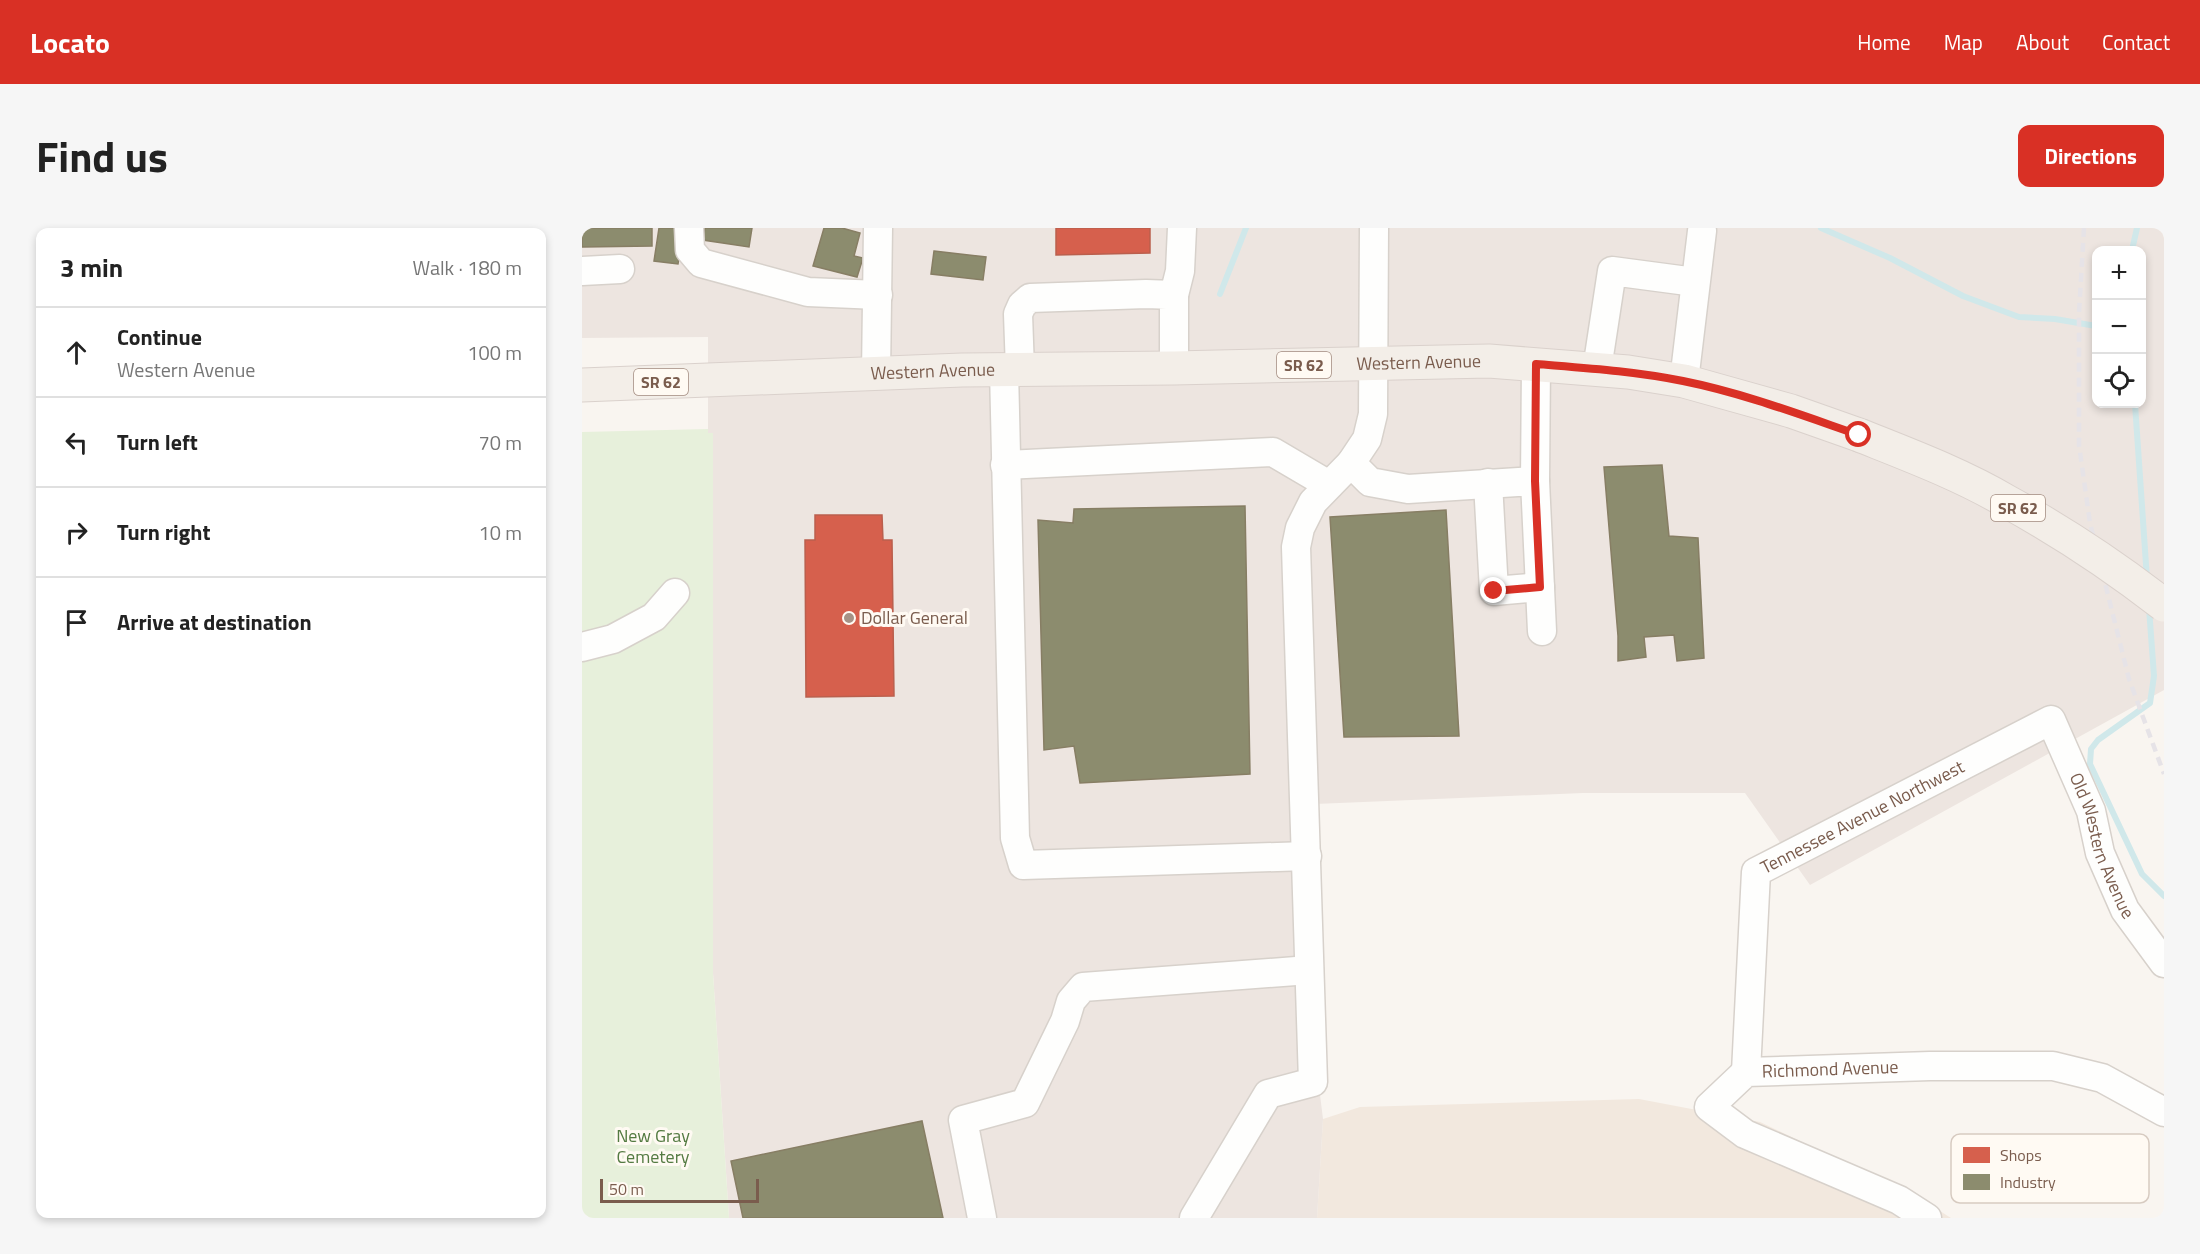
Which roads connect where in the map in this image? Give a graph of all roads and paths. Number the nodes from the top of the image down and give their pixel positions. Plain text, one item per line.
1 (689, 228) edge
2 (878, 228) edge
3 (1182, 228) edge
4 (1374, 228) edge
5 (1702, 231) dead end
6 (620, 269) dead end
7 (582, 271) edge
8 (1695, 282) junction
9 (878, 295) junction
10 (1174, 295) junction
11 (1372, 363) junction
12 (1536, 364) junction
13 (1174, 368) junction
14 (1598, 369) junction
15 (1012, 370) junction
16 (876, 374) junction
17 (1684, 381) junction
18 (582, 385) edge
19 (1351, 463) junction
20 (1005, 465) junction
21 (1535, 481) junction
22 (1488, 483) junction
23 (1329, 485) junction
24 (1540, 587) junction
25 (675, 593) dead end
26 (2164, 605) edge
27 (1542, 631) dead end
28 (582, 647) edge
29 (2051, 720) joint
30 (1307, 856) junction
31 (2164, 963) edge
32 (1309, 970) junction
33 (1746, 1072) junction
34 (2164, 1112) edge
35 (982, 1218) edge
36 (1194, 1218) edge
37 (1927, 1218) edge

1 - 9 street
2 - 9 street
3 - 10 street
4 - 11 street
5 - 8 street
6 - 7 street
8 - 14 street
8 - 17 street
9 - 16 street
10 - 13 street
10 - 15 street
11 - 12 main road, Western Avenue / SR 62
11 - 13 main road, Western Avenue / SR 62
11 - 19 street
12 - 14 main road, Western Avenue / SR 62
12 - 21 street
13 - 15 main road, Western Avenue / SR 62
14 - 17 main road, Western Avenue / SR 62
15 - 16 main road, Western Avenue / SR 62
15 - 20 street
16 - 18 main road, Western Avenue / SR 62
17 - 26 main road, Western Avenue / SR 62, bridge
19 - 22 street
19 - 23 street
20 - 23 street
20 - 30 street
21 - 22 street
21 - 24 street
22 - 24 street
23 - 30 street
24 - 27 street
25 - 28 street
29 - 31 street, Old Western Avenue
29 - 33 street, Tennessee Avenue Northwest
30 - 32 street
32 - 35 street
32 - 36 street
33 - 34 street, Richmond Avenue
33 - 37 street, Richmond Avenue

